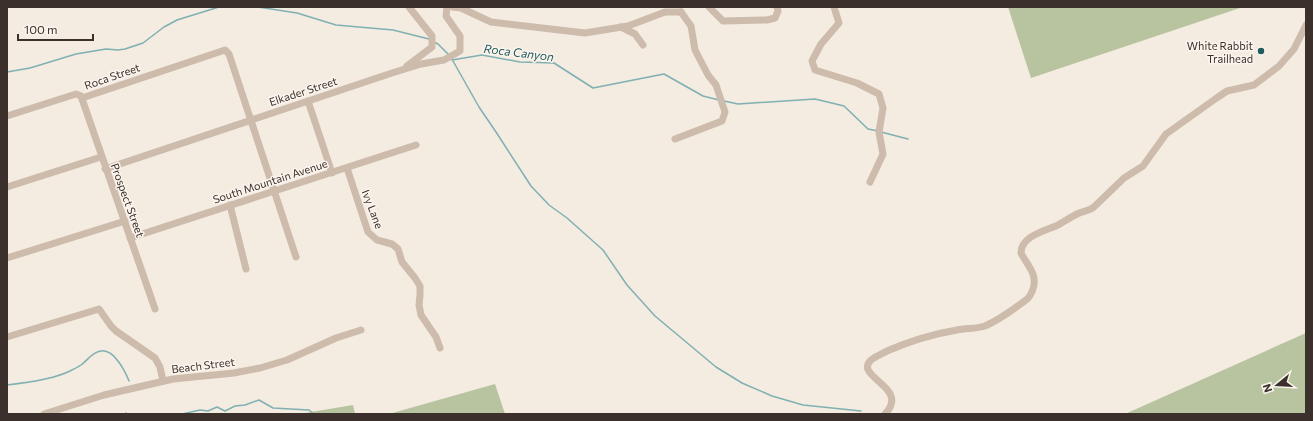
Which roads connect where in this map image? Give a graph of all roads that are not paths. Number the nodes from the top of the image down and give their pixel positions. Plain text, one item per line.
1 (409, 7) edge
2 (447, 7) edge
3 (452, 7) edge
4 (709, 7) edge
5 (777, 7) edge
6 (834, 7) edge
7 (683, 9) edge
8 (1306, 25) edge
9 (621, 27) junction
10 (643, 46) dead end
11 (403, 70) junction
12 (82, 98) junction
13 (308, 101) junction
14 (7, 116) edge
15 (251, 119) junction
16 (675, 139) dead end
17 (416, 145) dead end
18 (101, 156) junction
19 (347, 168) junction
20 (105, 169) junction
21 (332, 173) junction
22 (870, 182) dead end
23 (7, 187) edge
24 (274, 192) junction
25 (230, 205) junction
26 (125, 221) junction
27 (130, 238) junction
28 (296, 257) dead end
29 (7, 258) edge
30 (246, 269) dead end
31 (155, 309) dead end
32 (361, 330) dead end
33 (7, 337) edge
34 (440, 348) dead end
35 (163, 381) junction
36 (44, 414) edge
37 (885, 414) edge

1 - 11 street
2 - 11 street, Elkader Street
3 - 9 street
4 - 5 street
6 - 22 street
7 - 9 street
7 - 16 street
8 - 37 street
9 - 10 street
11 - 13 street, Elkader Street
12 - 14 street, Roca Street
12 - 15 street, Roca Street
12 - 18 street, Prospect Street
13 - 15 street, Elkader Street
13 - 21 street
15 - 20 street, Elkader Street
15 - 24 street
17 - 19 street, South Mountain Avenue
18 - 20 street, Prospect Street
18 - 23 street
19 - 21 street, South Mountain Avenue
19 - 34 street, Ivy Lane
20 - 26 street, Prospect Street
21 - 24 street, South Mountain Avenue
24 - 25 street, South Mountain Avenue
24 - 28 street
25 - 27 street, South Mountain Avenue
25 - 30 street
26 - 27 street, Prospect Street
26 - 29 street
27 - 31 street, Prospect Street
32 - 35 street, Beach Street
33 - 35 street
35 - 36 street, Beach Street

